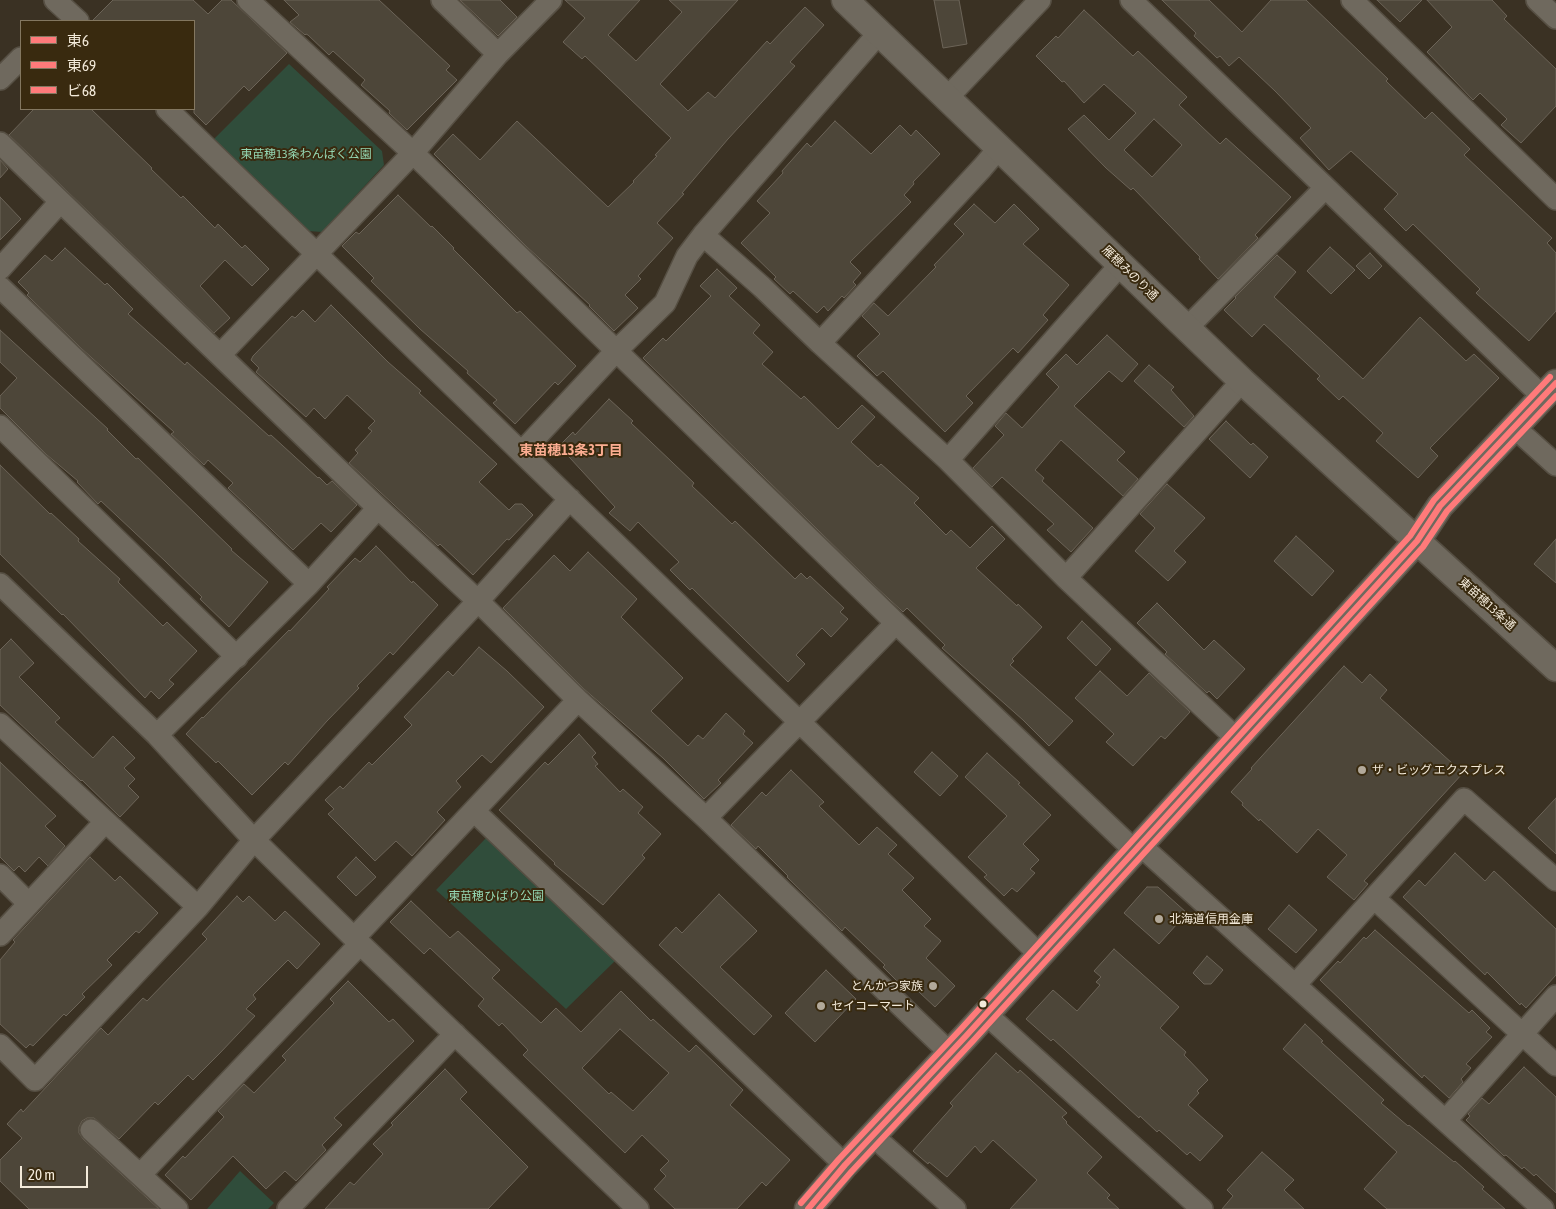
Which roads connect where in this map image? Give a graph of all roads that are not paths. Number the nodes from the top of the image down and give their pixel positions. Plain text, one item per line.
1 (248, 0) edge
2 (442, 0) edge
3 (552, 0) edge
4 (846, 0) edge
5 (1040, 0) edge
6 (1131, 0) edge
7 (1352, 0) edge
8 (879, 33) junction
9 (498, 54) junction
10 (20, 59) edge
11 (0, 79) edge
12 (947, 98) junction
13 (168, 110) edge
14 (0, 143) edge
15 (999, 148) junction
16 (413, 153) junction
17 (1325, 188) junction
18 (1556, 199) edge
19 (60, 202) junction
20 (703, 235) junction
21 (315, 254) junction
22 (1121, 264) junction
23 (0, 269) edge
24 (0, 286) edge
25 (1188, 328) junction
26 (820, 343) junction
27 (616, 352) junction
28 (220, 354) junction
29 (1242, 381) junction
30 (1549, 390) edge
31 (0, 426) edge
32 (1514, 427) junction
33 (522, 452) junction
34 (948, 460) junction
35 (1556, 465) edge
36 (570, 499) junction
37 (378, 508) junction
38 (1417, 541) junction
39 (1066, 578) junction
40 (0, 584) edge
41 (309, 584) junction
42 (478, 601) junction
43 (896, 623) junction
44 (236, 657) junction
45 (1556, 668) edge
46 (578, 700) junction
47 (799, 721) junction
48 (0, 724) edge
49 (157, 735) junction
50 (1236, 739) junction
51 (474, 811) junction
52 (706, 818) junction
53 (105, 822) junction
54 (254, 840) junction
55 (1137, 848) junction
56 (0, 875) edge
57 (1556, 880) edge
58 (1374, 898) junction
59 (29, 904) junction
60 (198, 907) junction
61 (0, 935) edge
62 (357, 941) junction
63 (1040, 954) junction
64 (1294, 984) junction
65 (1556, 996) edge
66 (986, 1014) junction
67 (454, 1034) junction
68 (1522, 1034) junction
69 (0, 1045) edge
70 (950, 1053) junction
71 (1556, 1065) edge
72 (1446, 1120) junction
73 (91, 1130) dead end
74 (872, 1136) junction
75 (844, 1165) junction
76 (140, 1175) junction
77 (177, 1209) edge
78 (288, 1209) edge
79 (638, 1209) edge
80 (808, 1209) edge
81 (955, 1209) edge
82 (1202, 1209) edge
83 (1543, 1209) edge

1 - 16 street
2 - 9 street
3 - 9 street
4 - 8 street, 雁穂みのり通
5 - 12 street
6 - 17 street
7 - 18 street
8 - 12 street, 雁穂みのり通
8 - 20 street
9 - 16 street
10 - 11 street
12 - 15 street, 雁穂みのり通
13 - 21 street
14 - 19 street
15 - 22 street, 雁穂みのり通
15 - 26 street
16 - 21 street
16 - 27 street
17 - 25 street
17 - 30 street
19 - 23 street
19 - 28 street
20 - 26 street
20 - 27 street
21 - 28 street
21 - 33 street
22 - 25 street, 雁穂みのり通
22 - 34 street
24 - 41 street
25 - 29 street, 雁穂みのり通
26 - 34 street
27 - 33 street
27 - 43 street
28 - 37 street
29 - 38 street, 雁穂みのり通
29 - 39 street
30 - 32 street
31 - 44 street
32 - 35 street
32 - 38 street
33 - 36 street
34 - 39 street
36 - 42 street
36 - 47 street
37 - 41 street
37 - 42 street
38 - 45 street, 東苗穂13条通
38 - 50 street
39 - 50 street
40 - 49 street
41 - 44 street
42 - 46 street
42 - 54 street
43 - 47 street
43 - 55 street
44 - 49 street
46 - 51 street
46 - 52 street
47 - 52 street
47 - 63 street
48 - 53 street
49 - 54 street
50 - 55 street
51 - 62 street
51 - 75 street
52 - 70 street
53 - 59 street
53 - 60 street
54 - 60 street
54 - 62 street
55 - 63 street
55 - 64 street
56 - 59 street
57 - 58 street
58 - 64 street
58 - 68 street
59 - 61 street
60 - 69 street
62 - 67 street
62 - 76 street
63 - 66 street
64 - 72 street
65 - 68 street
66 - 70 street
66 - 82 street
67 - 78 street
67 - 79 street
68 - 71 street
68 - 72 street
70 - 74 street
72 - 83 street
73 - 76 street
74 - 75 street
74 - 81 street
75 - 80 street
76 - 77 street

